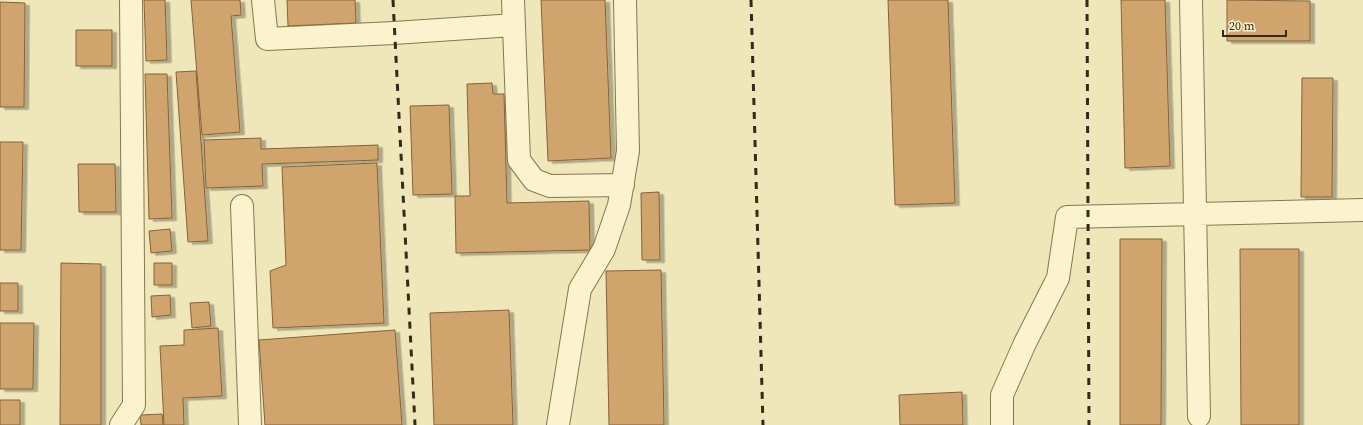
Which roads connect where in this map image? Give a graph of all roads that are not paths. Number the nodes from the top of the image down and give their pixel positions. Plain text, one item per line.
1 (131, 0) edge
2 (263, 0) edge
3 (513, 0) edge
4 (625, 0) edge
5 (1191, 0) edge
6 (514, 25) junction
7 (623, 185) junction
8 (242, 206) dead end
9 (1363, 210) edge
10 (1196, 214) junction
11 (1199, 416) dead end
12 (121, 425) edge
13 (250, 425) edge
14 (558, 425) edge
15 (1002, 425) edge

1 - 12 lane
2 - 6 lane
3 - 6 lane
4 - 7 lane
5 - 10 lane
6 - 7 lane
7 - 14 lane
8 - 13 lane
9 - 10 lane
10 - 11 lane
10 - 15 lane

